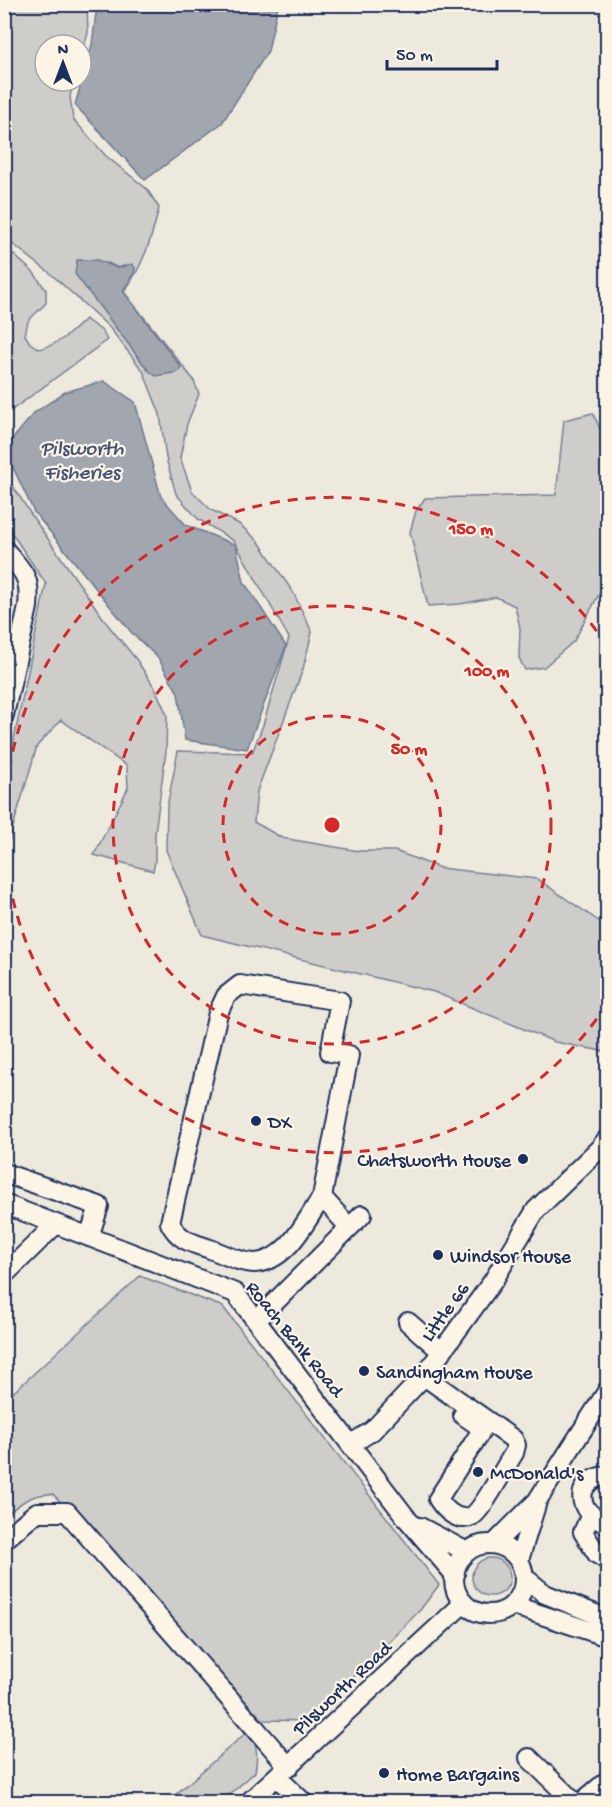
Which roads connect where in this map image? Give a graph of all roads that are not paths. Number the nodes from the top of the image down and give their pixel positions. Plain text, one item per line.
1 (4, 549) edge
2 (4, 715) edge
3 (608, 1138) edge
4 (4, 1173) edge
5 (322, 1197) junction
6 (4, 1204) edge
7 (56, 1224) junction
8 (89, 1236) junction
9 (4, 1275) edge
10 (257, 1320) junction
11 (408, 1322) dead end
12 (442, 1352) junction
13 (424, 1376) junction
14 (608, 1390) edge
15 (463, 1415) dead end
16 (351, 1444) junction
17 (608, 1476) edge
18 (537, 1501) junction
19 (591, 1515) junction
20 (408, 1520) junction
21 (608, 1525) edge
22 (4, 1540) edge
23 (494, 1544) junction
24 (467, 1552) junction
25 (608, 1561) edge
26 (522, 1568) junction
27 (455, 1575) junction
28 (464, 1603) junction
29 (512, 1605) junction
30 (608, 1619) edge
31 (608, 1637) edge
32 (529, 1758) dead end
33 (283, 1772) junction
34 (608, 1780) edge
35 (260, 1799) edge
36 (303, 1803) edge
37 (574, 1803) edge
38 (582, 1803) edge

1 - 2 street
3 - 12 street, Little 66
4 - 8 street
5 - 5 street
5 - 10 street
6 - 7 street, Roach Bank Road
7 - 8 street, Roach Bank Road
7 - 9 street
8 - 10 street, Roach Bank Road
10 - 16 street, Roach Bank Road
11 - 12 street
12 - 13 street, Little 66
13 - 15 street
13 - 16 street, Little 66
14 - 18 street
16 - 20 street, Roach Bank Road
17 - 19 street
18 - 23 street
18 - 26 street
19 - 21 street
19 - 25 street
20 - 24 street, Roach Bank Road
20 - 27 street, Roach Bank Road
22 - 33 street
23 - 24 street
23 - 26 street
24 - 27 street
26 - 29 street
26 - 30 street
27 - 28 street
28 - 29 street
28 - 33 street, Pilsworth Road
29 - 31 street
32 - 37 street
33 - 35 street, Pilsworth Road
33 - 36 street
34 - 38 street

